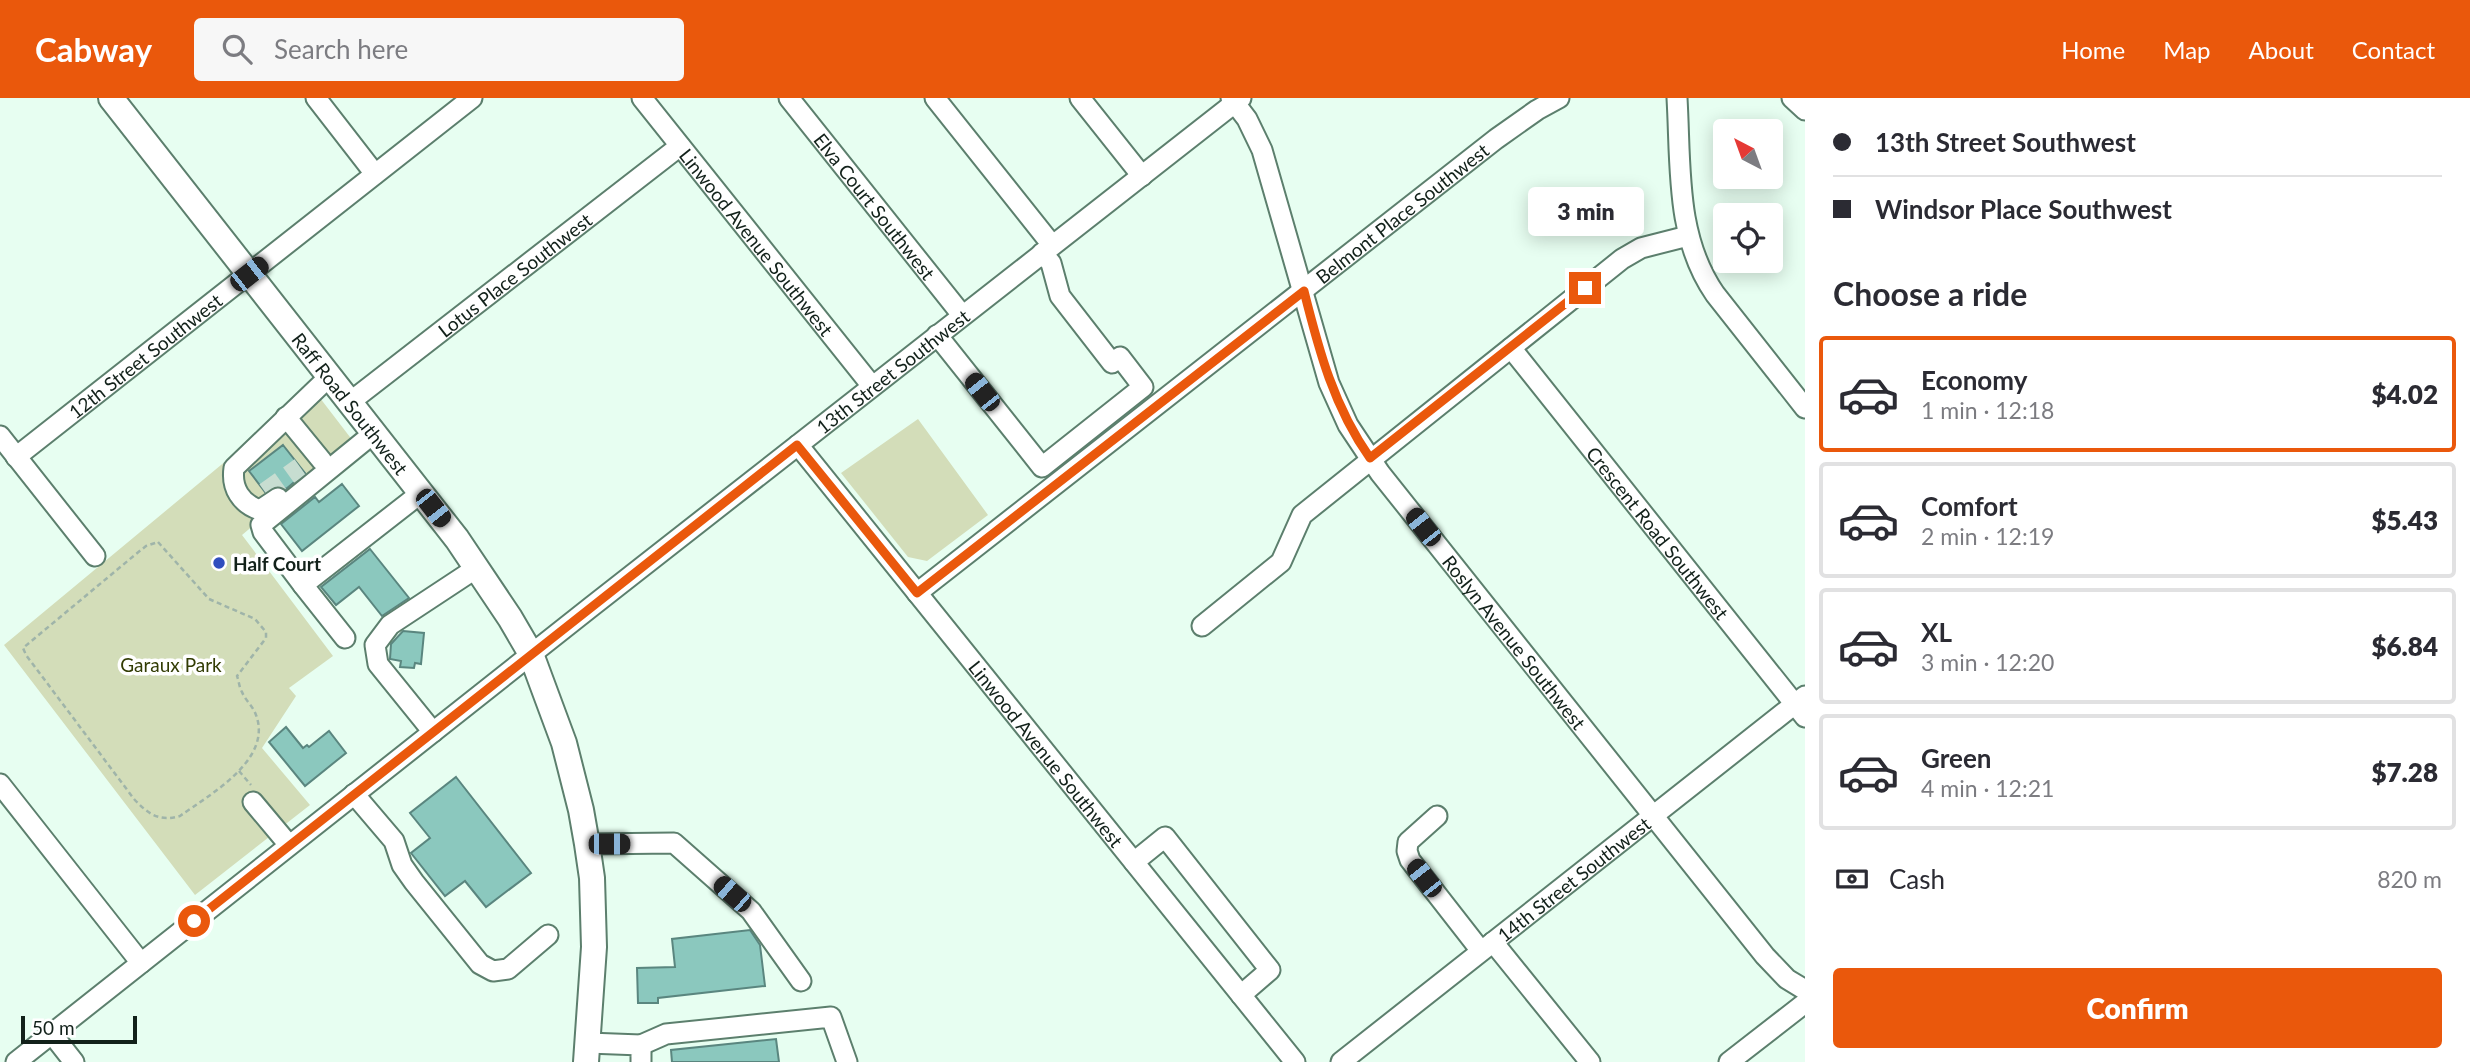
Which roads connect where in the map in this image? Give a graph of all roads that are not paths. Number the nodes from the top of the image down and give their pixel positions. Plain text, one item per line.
1 (111, 98) edge
2 (316, 98) edge
3 (472, 98) edge
4 (642, 98) edge
5 (789, 98) edge
6 (935, 98) edge
7 (1080, 98) edge
8 (1559, 98) edge
9 (1677, 98) edge
10 (1791, 98) edge
11 (1236, 100) edge
12 (1805, 110) edge
13 (680, 146) junction
14 (375, 174) junction
15 (1142, 176) junction
16 (1688, 236) junction
17 (1047, 249) junction
18 (249, 274) junction
19 (1304, 291) junction
20 (962, 316) junction
21 (937, 335) junction
22 (1511, 348) junction
23 (330, 376) junction
24 (872, 386) junction
25 (350, 402) junction
26 (1805, 408) edge
27 (286, 417) junction
28 (370, 428) junction
29 (0, 436) edge
30 (797, 445) junction
31 (16, 457) junction
32 (319, 458) junction
33 (1370, 458) junction
34 (300, 467) tunnel mouth
35 (265, 492) tunnel mouth
36 (421, 493) junction
37 (249, 505) junction
38 (94, 556) dead end
39 (478, 567) junction
40 (303, 585) junction
41 (917, 593) junction
42 (1202, 626) dead end
43 (345, 638) dead end
44 (531, 654) junction
45 (1802, 706) edge
46 (433, 732) junction
47 (0, 784) edge
48 (354, 794) junction
49 (253, 795) road end
50 (1654, 815) junction
51 (1437, 816) dead end
52 (587, 844) junction
53 (289, 845) junction
54 (1133, 862) junction
55 (548, 935) dead end
56 (1487, 946) junction
57 (141, 963) junction
58 (801, 981) dead end
59 (1805, 990) edge
60 (1241, 995) junction
61 (1805, 1003) edge
62 (52, 1034) junction
63 (587, 1053) edge
64 (641, 1054) edge
65 (68, 1059) edge
66 (16, 1062) edge
67 (847, 1062) edge
68 (1295, 1062) edge
69 (1341, 1062) edge
70 (1590, 1062) edge
71 (1729, 1062) edge

1 - 18 main road, Raff Road Southwest
2 - 14 street
3 - 14 street, 12th Street Southwest
4 - 13 street, Linwood Avenue Southwest
5 - 20 street, Elva Court Southwest
6 - 17 street
7 - 15 street
8 - 19 street, Belmont Place Southwest
9 - 16 street
10 - 12 street
11 - 15 street, 13th Street Southwest
11 - 19 street, Roslyn Avenue Southwest
13 - 24 street, Linwood Avenue Southwest
13 - 25 street, Lotus Place Southwest
14 - 18 street, 12th Street Southwest
15 - 17 street, 13th Street Southwest
16 - 22 street
16 - 26 street
17 - 20 street, 13th Street Southwest
17 - 21 street
18 - 23 main road, Raff Road Southwest
18 - 31 street, 12th Street Southwest
19 - 33 street, Roslyn Avenue Southwest
19 - 41 street, Belmont Place Southwest
20 - 21 street, 13th Street Southwest
21 - 24 street, 13th Street Southwest
22 - 33 street
22 - 45 street, Crescent Road Southwest
23 - 25 main road, Raff Road Southwest
23 - 27 street
24 - 30 street, 13th Street Southwest
25 - 28 main road, Raff Road Southwest
27 - 32 street
27 - 37 street
28 - 32 street
28 - 36 main road, Raff Road Southwest
28 - 40 street
29 - 31 street
30 - 41 street, Linwood Avenue Southwest
30 - 44 street, 13th Street Southwest
31 - 38 street
32 - 34 street
32 - 37 street
33 - 42 street
33 - 50 street, Roslyn Avenue Southwest
35 - 37 street
36 - 39 main road, Raff Road Southwest
36 - 40 street
39 - 44 main road, Raff Road Southwest
39 - 46 street
40 - 43 street
41 - 54 street, Linwood Avenue Southwest
44 - 46 street, 13th Street Southwest
44 - 52 main road, Raff Road Southwest
45 - 50 street, 14th Street Southwest
46 - 48 street, 13th Street Southwest
47 - 57 street
48 - 53 street, 13th Street Southwest
48 - 55 street
49 - 53 street
50 - 56 street, 14th Street Southwest
50 - 59 street, Roslyn Avenue Southwest
51 - 56 street
52 - 58 street
52 - 63 main road, Raff Road Southwest
53 - 57 street, 13th Street Southwest
54 - 60 street, Linwood Avenue Southwest
54 - 60 street
56 - 69 street, 14th Street Southwest
56 - 70 street
57 - 62 street, 13th Street Southwest
60 - 68 street, Linwood Avenue Southwest
61 - 71 street
62 - 65 street
62 - 66 street, 13th Street Southwest
63 - 64 street
64 - 67 street

